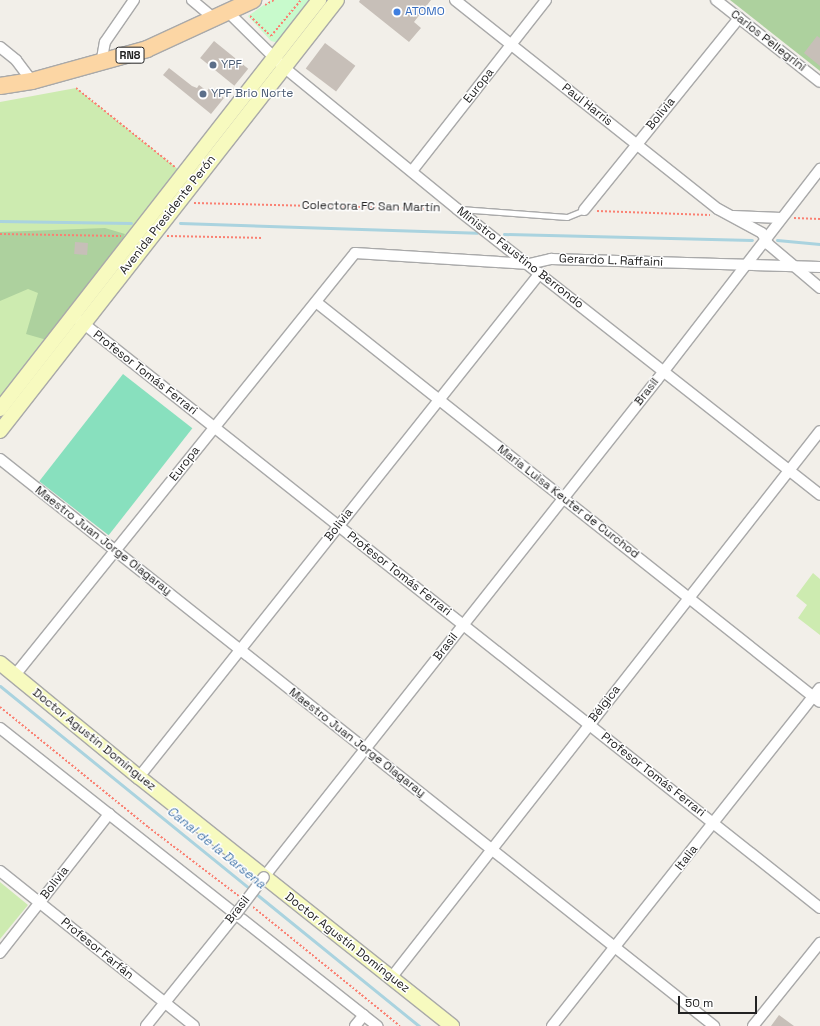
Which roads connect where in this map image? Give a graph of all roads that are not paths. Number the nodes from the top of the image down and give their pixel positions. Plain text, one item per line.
1 (134, 0) edge
2 (192, 0) edge
3 (319, 0) edge
4 (337, 0) edge
5 (456, 0) edge
6 (546, 0) edge
7 (716, 0) edge
8 (256, 7) edge
9 (222, 16) junction
10 (738, 18) junction
11 (512, 45) junction
12 (0, 47) edge
13 (272, 58) junction
14 (101, 64) junction
15 (286, 69) junction
16 (32, 81) junction
17 (820, 82) edge
18 (0, 86) edge
19 (636, 144) junction
20 (820, 169) edge
21 (412, 171) junction
22 (188, 178) junction
23 (457, 209) junction
24 (584, 210) joint
25 (729, 216) junction
26 (781, 218) junction
27 (765, 238) junction
28 (355, 253) joint
29 (529, 264) junction
30 (744, 265) junction
31 (792, 266) junction
32 (820, 267) edge
33 (540, 273) junction
34 (820, 288) edge
35 (316, 302) junction
36 (78, 320) junction
37 (664, 371) junction
38 (439, 399) junction
39 (0, 409) edge
40 (214, 427) junction
41 (0, 431) edge
42 (820, 431) edge
43 (0, 459) edge
44 (790, 471) junction
45 (820, 495) edge
46 (564, 498) junction
47 (338, 526) junction
48 (116, 552) junction
49 (688, 598) junction
50 (463, 625) junction
51 (240, 649) junction
52 (0, 663) edge
53 (15, 675) junction
54 (820, 688) edge
55 (817, 699) edge
56 (589, 725) junction
57 (0, 728) edge
58 (366, 750) junction
59 (139, 777) junction
60 (110, 814) junction
61 (714, 823) junction
62 (492, 849) junction
63 (0, 871) edge
64 (264, 877) junction
65 (39, 902) junction
66 (820, 908) edge
67 (236, 914) junction
68 (820, 943) edge
69 (616, 948) junction
70 (0, 952) edge
71 (391, 978) junction
72 (165, 1003) junction
73 (364, 1015) junction
74 (146, 1026) edge
75 (194, 1026) edge
76 (355, 1026) edge
77 (378, 1026) edge
78 (452, 1026) edge
79 (552, 1026) edge
80 (714, 1026) edge
81 (753, 1026) edge

1 - 14 street
2 - 9 street, Ministro Faustino Berrondo
3 - 13 main road, Avenida Presidente Perón
4 - 15 main road, Avenida Presidente Perón
5 - 11 street, Paul Harris
6 - 11 street, Europa
7 - 10 street, Carlos Pellegrini
8 - 9 main road, RN8
9 - 13 street, Ministro Faustino Berrondo
9 - 14 main road, RN8
10 - 17 street, Carlos Pellegrini
10 - 19 street, Bolivia
11 - 19 street, Paul Harris
11 - 21 street, Europa
12 - 16 street
13 - 15 street, Ministro Faustino Berrondo
13 - 22 main road, Avenida Presidente Perón
14 - 16 main road, RN8
15 - 21 street, Ministro Faustino Berrondo
15 - 22 main road, Avenida Presidente Perón
16 - 18 main road, RN8
19 - 24 street, Bolivia
19 - 25 street, Paul Harris
20 - 26 street, Brasil
21 - 23 street, Ministro Faustino Berrondo
22 - 36 main road, Avenida Presidente Perón
22 - 36 main road, Avenida Presidente Perón
23 - 24 lane, Colectora FC San Martín
23 - 29 street, Ministro Faustino Berrondo
25 - 26 street
25 - 27 street, Paul Harris
26 - 27 street, Brasil
27 - 30 street, Brasil
27 - 31 street, Paul Harris
28 - 29 street, Gerardo L. Raffaini
28 - 35 street, Europa
29 - 30 street, Gerardo L. Raffaini
29 - 33 street, Ministro Faustino Berrondo
30 - 31 street, Gerardo L. Raffaini
30 - 37 street, Brasil
31 - 32 street, Gerardo L. Raffaini
31 - 34 street
33 - 37 street, Ministro Faustino Berrondo
33 - 38 street, Bolivia
35 - 38 street, María Luisa Keuter de Curchod
35 - 40 street, Europa
36 - 39 main road, Avenida Presidente Perón
36 - 40 street, Profesor Tomás Ferrari
36 - 41 main road, Avenida Presidente Perón
37 - 44 street, Ministro Faustino Berrondo
37 - 46 street, Brasil
38 - 46 street, María Luisa Keuter de Curchod
38 - 47 street, Bolivia
40 - 47 street, Profesor Tomás Ferrari
40 - 48 street, Europa
42 - 44 street, Bélgica
43 - 48 street, Maestro Juan Jorge Olagaray
44 - 45 street, Ministro Faustino Berrondo
44 - 49 street, Bélgica
46 - 49 street, María Luisa Keuter de Curchod
46 - 50 street, Brasil
47 - 50 street, Profesor Tomás Ferrari
47 - 51 street, Bolivia
48 - 51 street, Maestro Juan Jorge Olagaray
48 - 53 street, Europa
49 - 55 street, María Luisa Keuter de Curchod
49 - 56 street, Bélgica
50 - 56 street, Profesor Tomás Ferrari
50 - 58 street, Brasil
51 - 58 street, Maestro Juan Jorge Olagaray
51 - 59 street, Bolivia
52 - 53 main road, Doctor Agustín Domínguez
53 - 59 main road, Doctor Agustín Domínguez
54 - 55 street, Italia
55 - 61 street, Italia
56 - 61 street, Profesor Tomás Ferrari
56 - 62 street, Bélgica
57 - 60 street
58 - 62 street, Maestro Juan Jorge Olagaray
58 - 64 street, Brasil
59 - 64 main road, Doctor Agustín Domínguez
60 - 65 street, Bolivia
60 - 67 street
61 - 66 street, Profesor Tomás Ferrari
61 - 69 street, Italia
62 - 69 street, Maestro Juan Jorge Olagaray
62 - 71 street, Bélgica
63 - 65 street, Profesor Farfán
64 - 67 street, Brasil, bridge
64 - 71 main road, Doctor Agustín Domínguez
65 - 70 street, Bolivia
65 - 72 street, Profesor Farfán
67 - 72 street, Brasil
67 - 73 street
68 - 81 street
69 - 79 street, Italia
69 - 80 street, Maestro Juan Jorge Olagaray
71 - 78 main road, Doctor Agustín Domínguez
72 - 74 street, Brasil
72 - 75 street, Profesor Farfán
73 - 76 street
73 - 77 street

